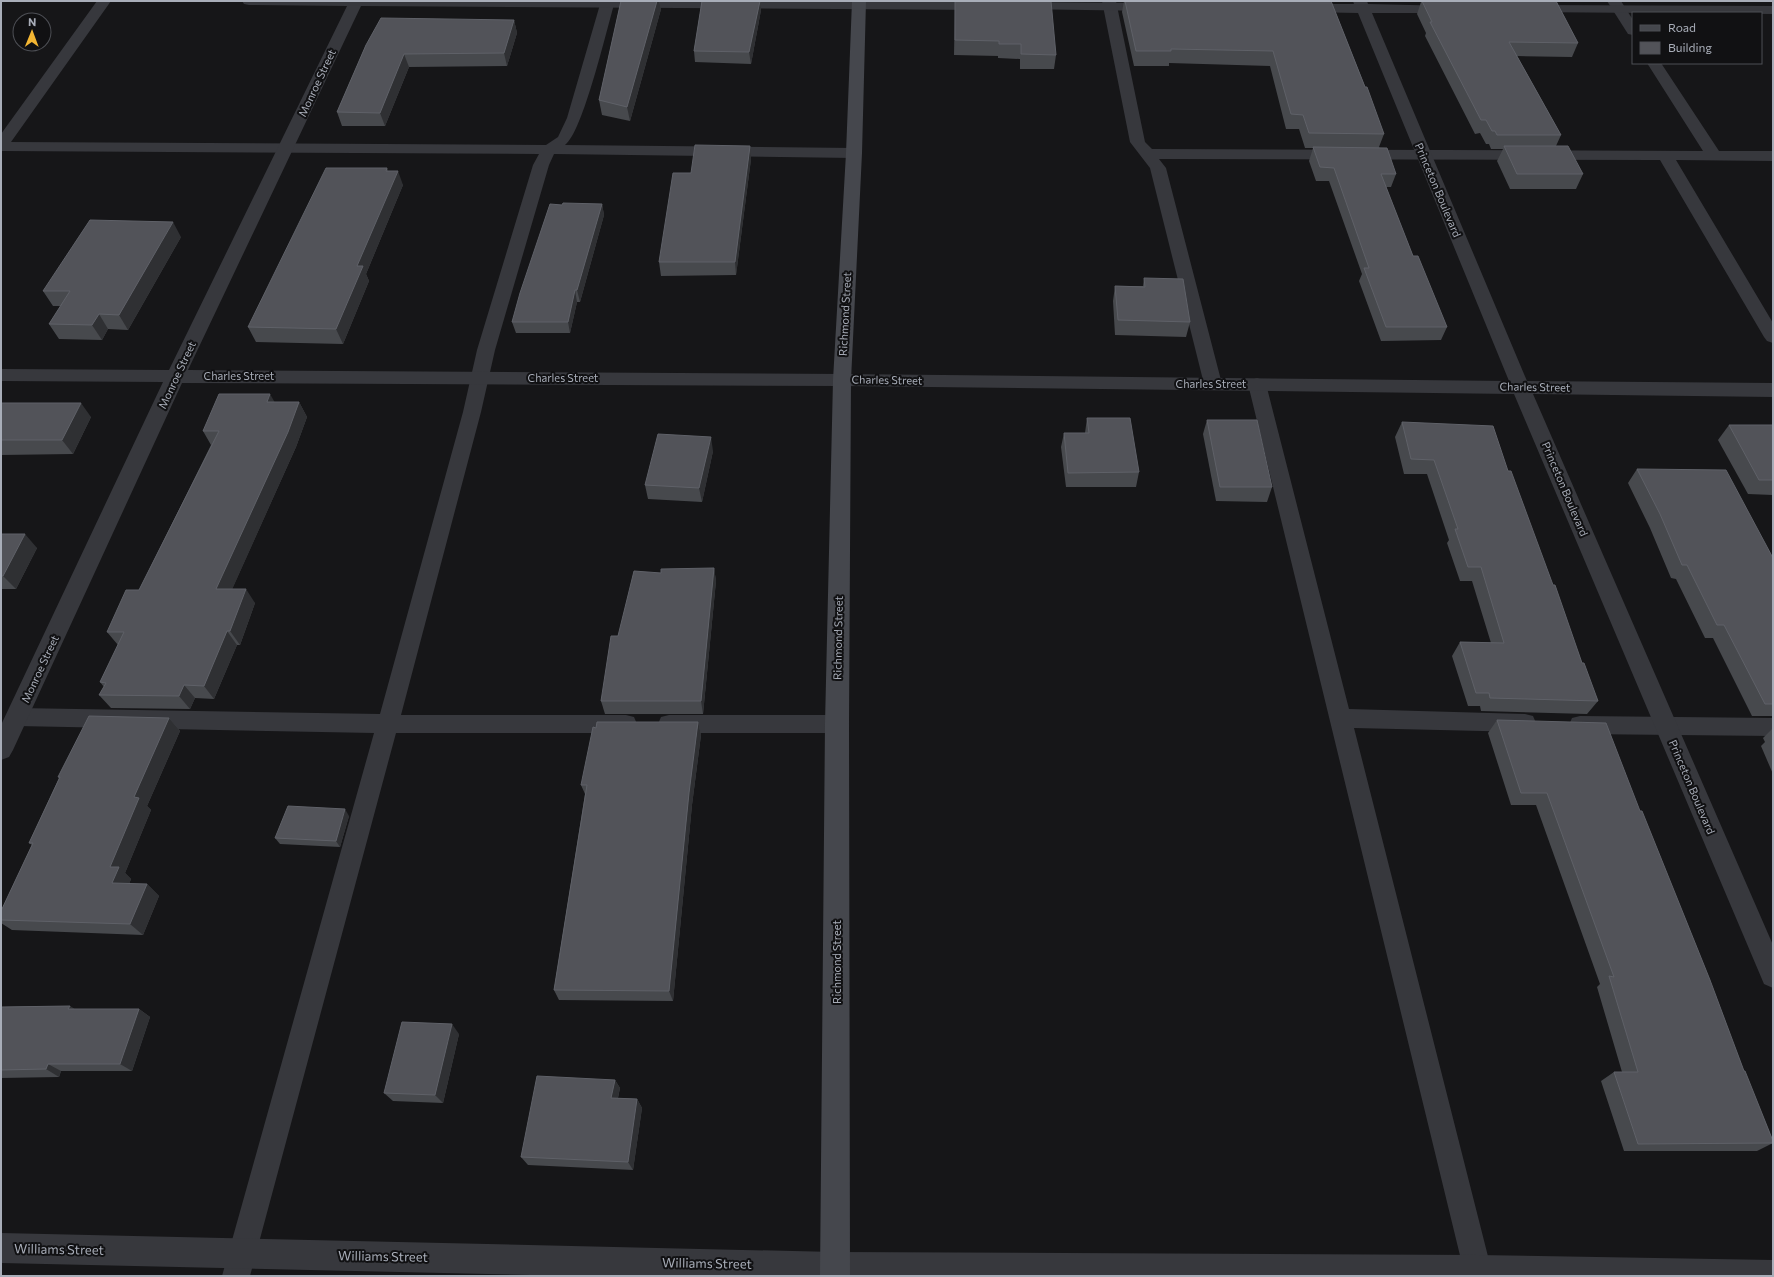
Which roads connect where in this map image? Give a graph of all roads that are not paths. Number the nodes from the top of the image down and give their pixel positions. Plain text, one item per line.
1 (104, 1) edge
2 (249, 1) edge
3 (355, 1) edge
4 (608, 2) edge
5 (859, 3) edge
6 (1109, 4) edge
7 (1362, 4) edge
8 (1616, 6) edge
9 (1164, 7) edge
10 (1288, 8) edge
11 (1460, 9) edge
12 (1516, 9) edge
13 (1773, 10) edge
14 (1632, 30) edge
15 (1655, 64) edge
16 (1, 146) edge
17 (286, 147) junction
18 (549, 150) junction
19 (854, 153) junction
20 (1149, 154) junction
21 (1423, 155) junction
22 (1665, 155) junction
23 (1714, 156) junction
24 (1773, 156) edge
25 (1773, 337) edge
26 (1, 375) edge
27 (176, 375) junction
28 (481, 378) junction
29 (842, 380) junction
30 (1213, 384) junction
31 (1257, 384) junction
32 (1521, 387) junction
33 (1773, 390) edge
34 (17, 717) junction
35 (1339, 718) junction
36 (388, 724) junction
37 (837, 724) junction
38 (1667, 727) junction
39 (1773, 727) edge
40 (1, 750) edge
41 (1773, 975) edge
42 (1, 1248) edge
43 (239, 1265) edge
44 (835, 1271) edge
45 (1478, 1273) edge
46 (1773, 1275) edge

1 - 16 lane
2 - 3 street
3 - 4 street
3 - 17 street, Monroe Street
4 - 5 street
4 - 18 lane
5 - 6 street
5 - 19 street, Richmond Street
6 - 9 street
6 - 20 lane
7 - 10 street
7 - 11 street
7 - 21 street, Princeton Boulevard
8 - 12 street
8 - 13 street
8 - 14 lane
15 - 23 lane
16 - 17 lane
17 - 18 lane
17 - 27 street, Monroe Street
18 - 19 lane
18 - 28 lane
19 - 29 street, Richmond Street
20 - 21 lane
20 - 30 lane
21 - 22 lane
21 - 32 street, Princeton Boulevard
22 - 23 lane
22 - 25 lane
23 - 24 lane
26 - 27 street, Charles Street
27 - 28 street, Charles Street
27 - 34 street, Monroe Street
28 - 29 street, Charles Street
28 - 36 lane
29 - 30 street, Charles Street
29 - 37 street, Richmond Street
30 - 31 street, Charles Street
31 - 32 street, Charles Street
31 - 35 lane
32 - 33 street, Charles Street
32 - 38 street, Princeton Boulevard
34 - 36 lane
34 - 40 street, Monroe Street
35 - 38 lane
35 - 45 lane
36 - 37 lane
36 - 43 lane
37 - 44 street, Richmond Street
38 - 39 lane
38 - 41 street, Princeton Boulevard
42 - 43 street, Williams Street
43 - 44 street, Williams Street
44 - 45 street, Williams Street
45 - 46 street, Williams Street

